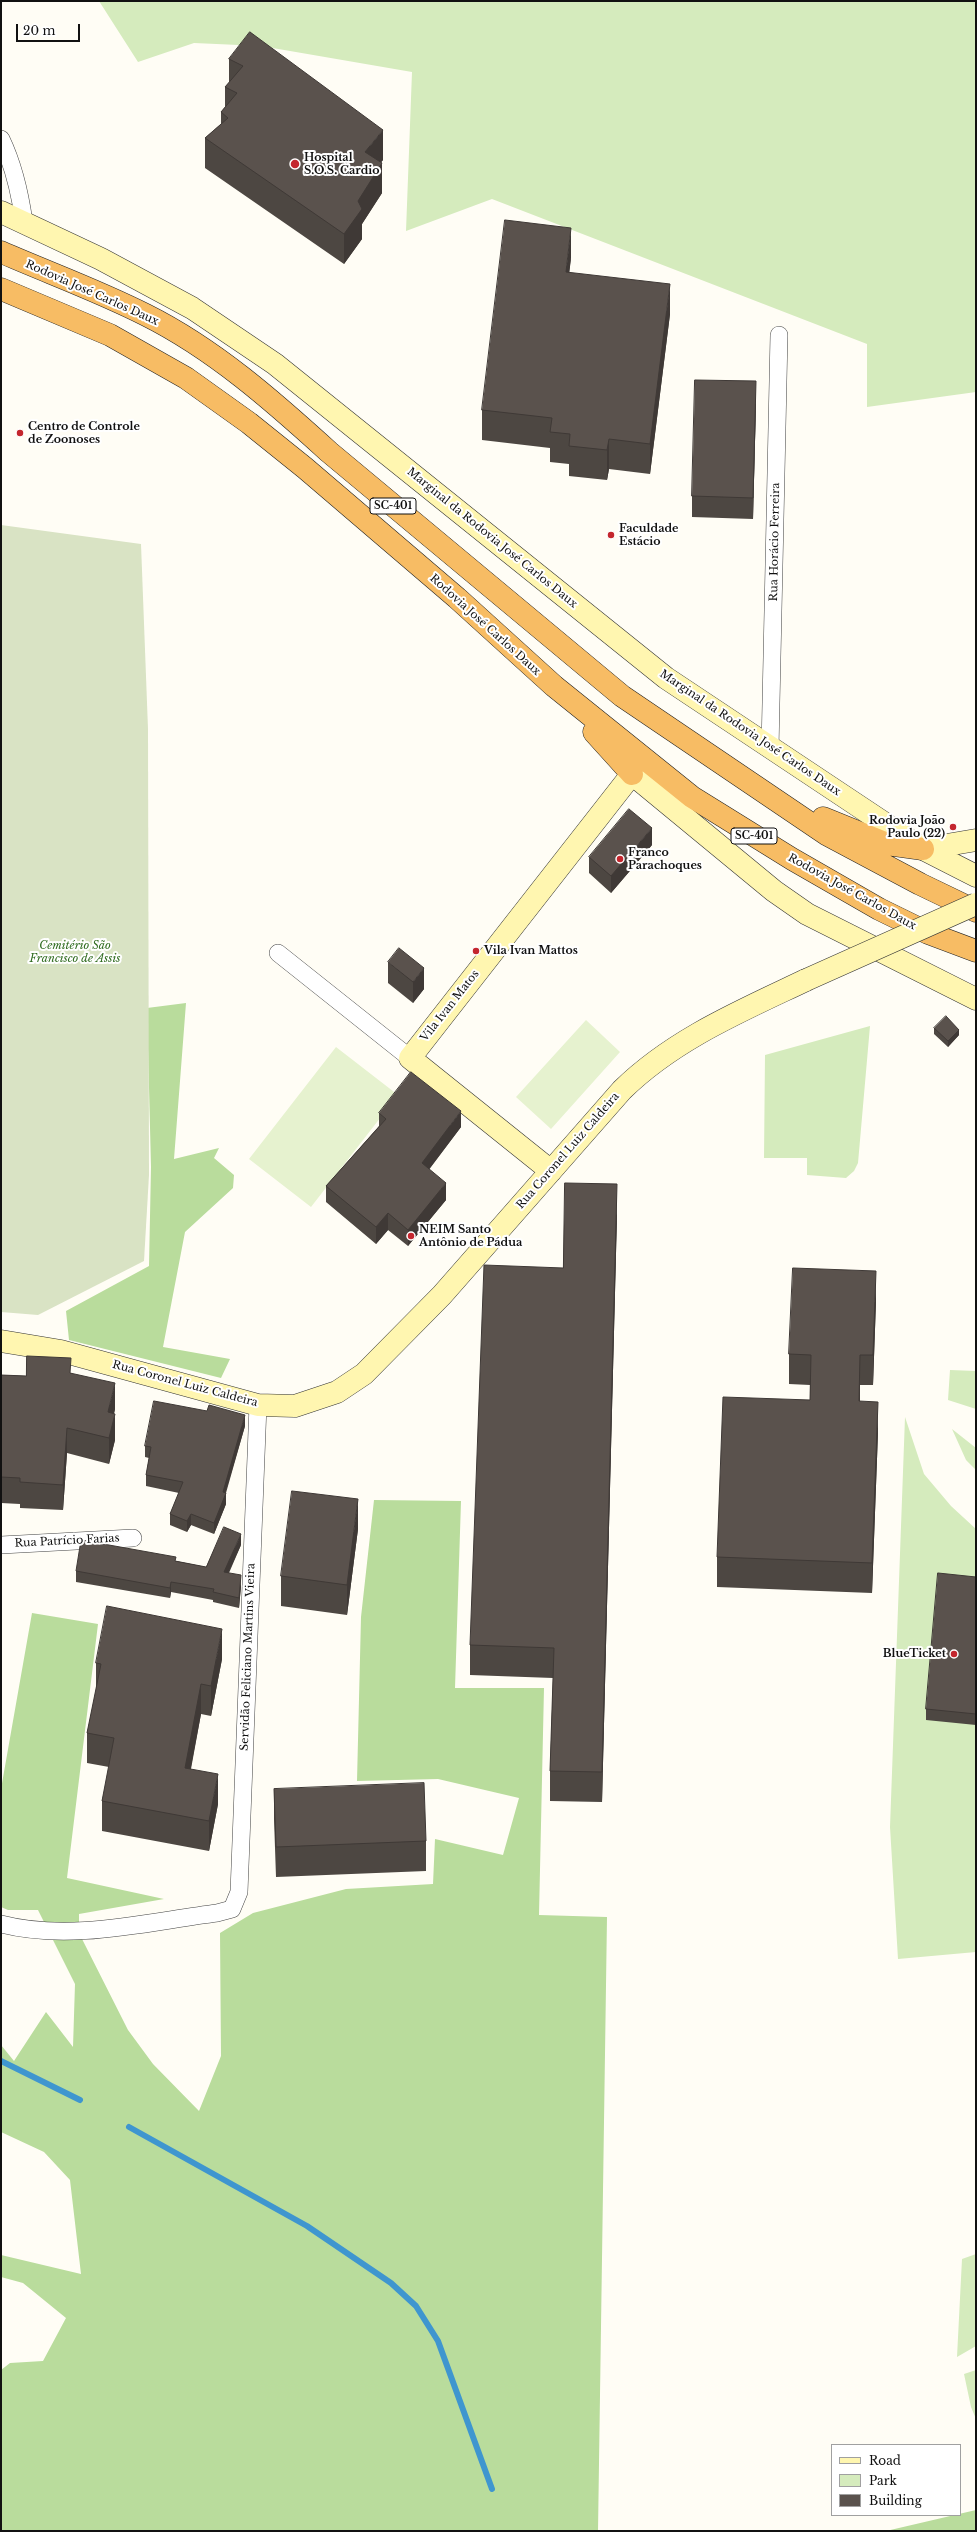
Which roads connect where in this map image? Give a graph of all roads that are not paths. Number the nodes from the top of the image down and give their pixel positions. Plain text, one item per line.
1 (1, 140) edge
2 (1, 212) edge
3 (24, 222) junction
4 (1, 252) edge
5 (1, 289) edge
6 (779, 336) dead end
7 (554, 686) junction
8 (770, 749) junction
9 (632, 774) junction
10 (764, 794) junction
11 (976, 840) edge
12 (923, 849) junction
13 (976, 876) edge
14 (976, 904) edge
15 (976, 911) edge
16 (976, 952) edge
17 (278, 953) dead end
18 (976, 999) edge
19 (410, 1058) junction
20 (551, 1171) junction
21 (1, 1341) edge
22 (258, 1405) junction
23 (133, 1538) dead end
24 (1, 1545) edge
25 (1, 1924) edge

1 - 3 street
2 - 3 main road, Marginal da Rodovia José Carlos Daux
3 - 8 main road, Marginal da Rodovia José Carlos Daux
4 - 10 highway, Rodovia José Carlos Daux / SC-401
5 - 7 highway, Rodovia José Carlos Daux / SC-401
6 - 8 street, Rua Horácio Ferreira
7 - 9 highway
7 - 16 highway, Rodovia José Carlos Daux / SC-401
8 - 12 main road, Marginal da Rodovia José Carlos Daux
9 - 18 main road
9 - 19 main road, Vila Ivan Matos
10 - 12 highway
10 - 15 highway, Rodovia José Carlos Daux / SC-401
11 - 12 main road
12 - 13 main road, Marginal da Rodovia José Carlos Daux
14 - 20 main road, Rua Coronel Luiz Caldeira, bridge
17 - 19 street
19 - 20 main road
20 - 22 main road, Rua Coronel Luiz Caldeira
21 - 22 main road, Rua Coronel Luiz Caldeira
22 - 25 street, Servidão Feliciano Martins Vieira
23 - 24 street, Rua Patrício Farias

